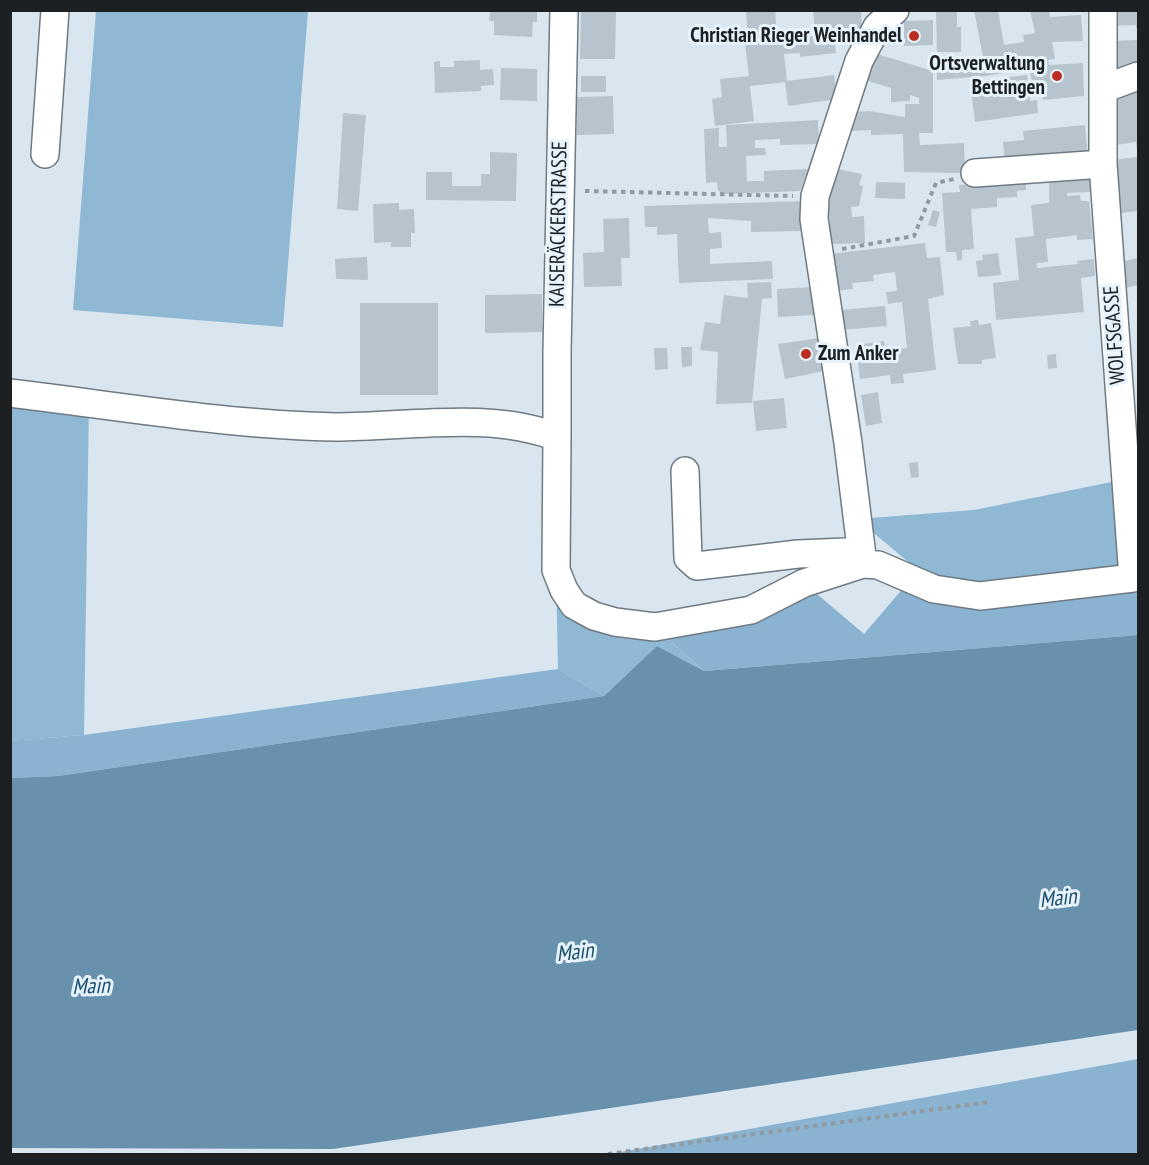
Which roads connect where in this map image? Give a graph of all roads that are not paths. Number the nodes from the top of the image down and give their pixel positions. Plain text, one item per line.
1 (55, 10) edge
2 (564, 10) edge
3 (895, 10) edge
4 (1103, 10) edge
5 (1138, 76) edge
6 (1103, 88) junction
7 (45, 154) dead end
8 (1103, 165) junction
9 (975, 173) road end
10 (10, 393) edge
11 (557, 437) junction
12 (685, 471) dead end
13 (863, 564) junction
14 (1133, 578) joint

1 - 7 street
2 - 11 street, KAISERÄCKERSTRASSE
3 - 13 street
4 - 6 street, WOLFSGASSE
5 - 6 street
6 - 8 street, WOLFSGASSE
8 - 9 street
8 - 14 street, WOLFSGASSE
10 - 11 street
11 - 13 street, KAISERÄCKERSTRASSE
12 - 13 street
13 - 14 street, KAISERÄCKERSTRASSE

